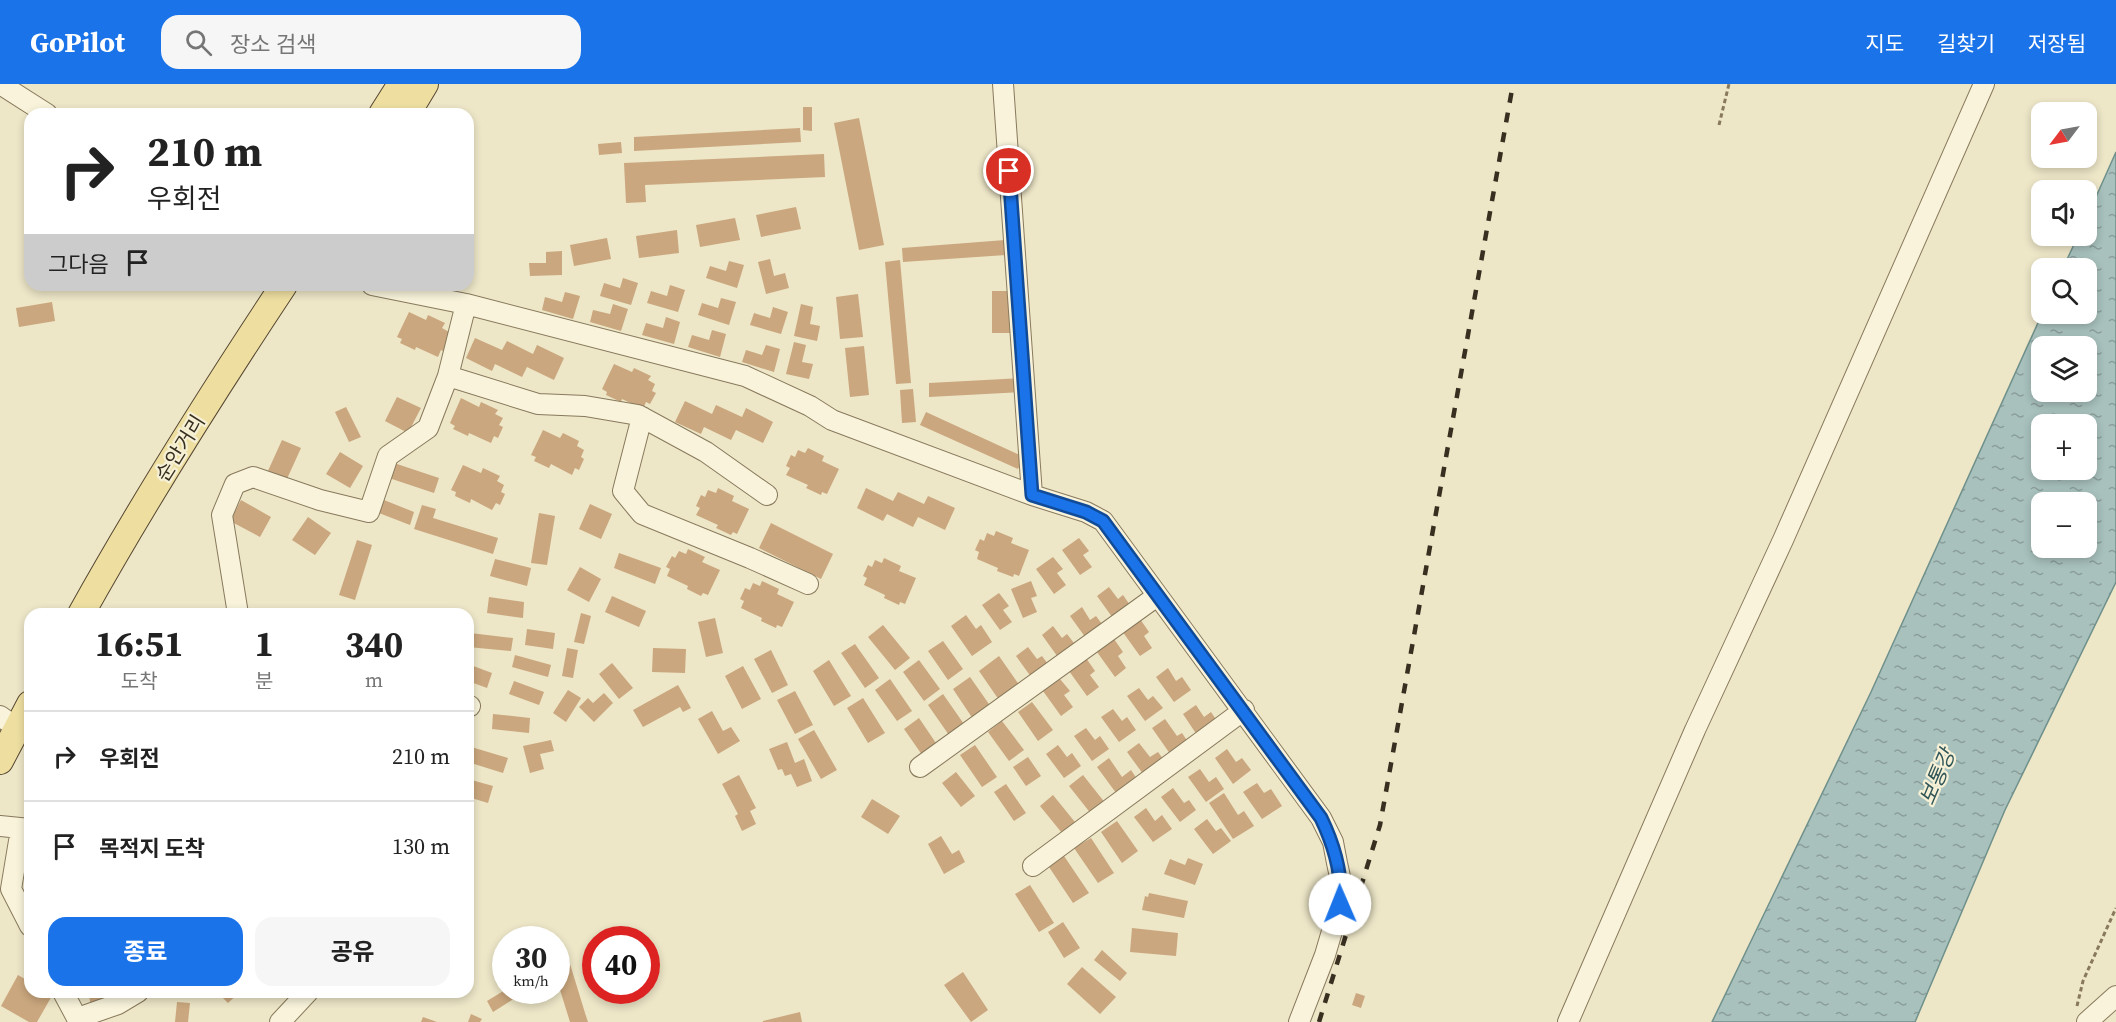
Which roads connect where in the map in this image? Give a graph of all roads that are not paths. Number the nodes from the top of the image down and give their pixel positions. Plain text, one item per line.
1 (0, 84) edge
2 (401, 84) edge
3 (425, 84) edge
4 (1003, 84) edge
5 (1984, 84) edge
6 (38, 108) edge
7 (386, 108) edge
8 (411, 108) edge
9 (280, 291) edge
10 (402, 291) edge
11 (466, 304) junction
12 (448, 376) junction
13 (642, 417) junction
14 (767, 495) dead end
15 (1032, 495) junction
16 (808, 584) dead end
17 (1157, 596) junction
18 (84, 608) edge
19 (237, 608) edge
20 (24, 709) edge
21 (1244, 710) junction
22 (8, 722) edge
23 (0, 761) edge
24 (920, 767) dead end
25 (0, 826) edge
26 (24, 828) edge
27 (24, 835) edge
28 (1033, 866) dead end
29 (24, 910) edge
30 (2116, 996) edge
31 (66, 998) edge
32 (128, 998) edge
33 (302, 998) edge
34 (2081, 1017) edge
35 (78, 1020) edge
36 (280, 1022) edge
37 (1299, 1022) edge
38 (1568, 1022) edge

1 - 6 street
2 - 7 main road
3 - 8 main road
4 - 15 street
5 - 38 street
9 - 18 main road, 순안거리
10 - 11 street
11 - 12 street
11 - 15 street
12 - 13 street
12 - 19 street
13 - 14 street
13 - 16 street
15 - 17 street
17 - 21 street
17 - 24 street
20 - 22 main road
21 - 28 street
21 - 37 street
22 - 23 main road
25 - 26 street
27 - 29 street
30 - 34 street
31 - 35 street
32 - 35 street
33 - 36 street

